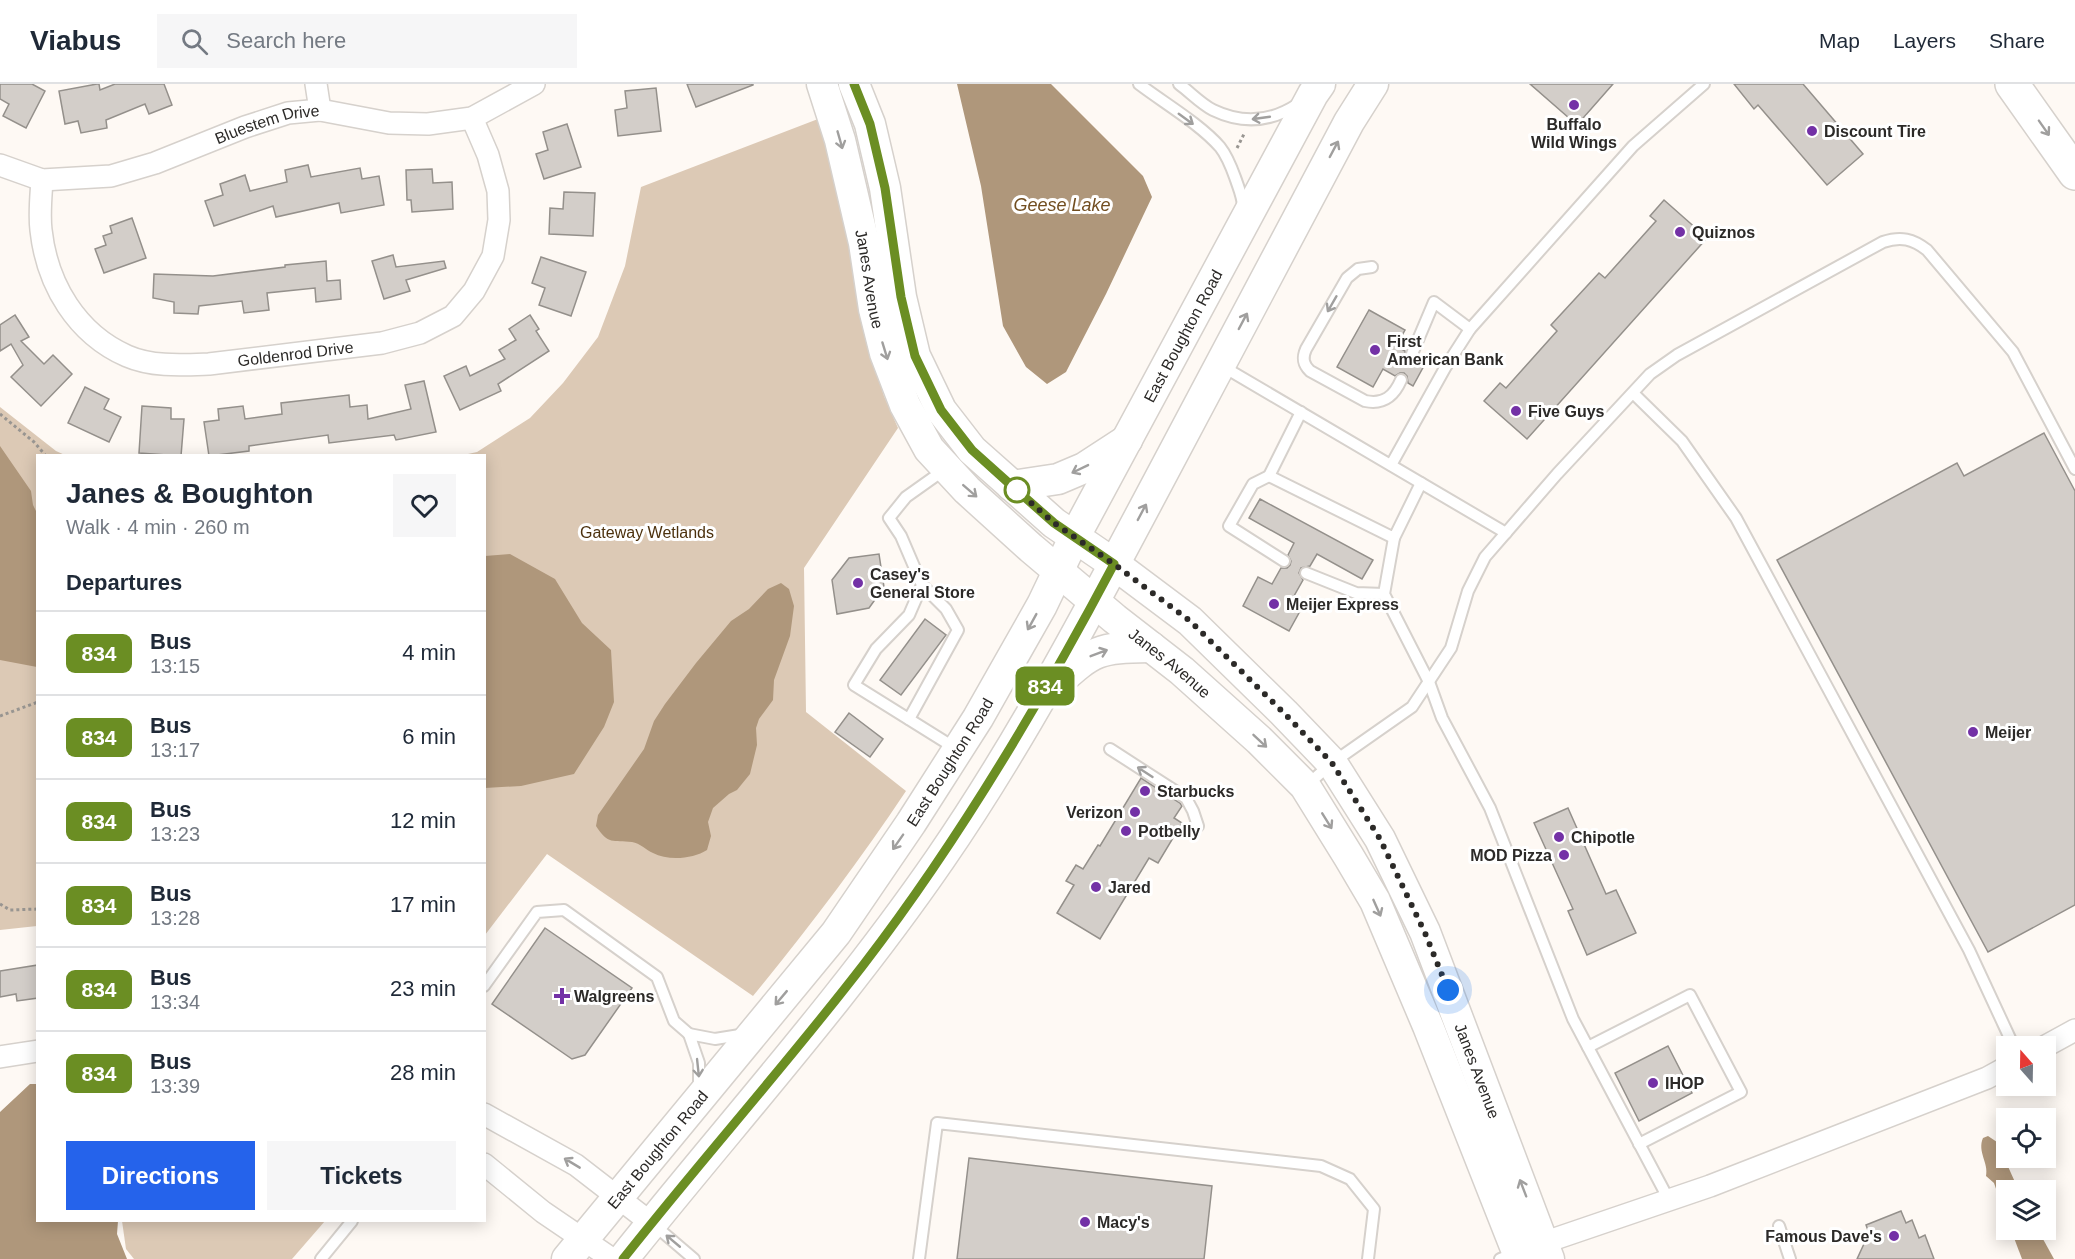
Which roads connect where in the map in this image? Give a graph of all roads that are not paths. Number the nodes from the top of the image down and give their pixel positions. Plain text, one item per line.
1 (316, 84) edge
2 (534, 84) edge
3 (822, 84) edge
4 (854, 84) edge
5 (1139, 84) edge
6 (1179, 84) edge
7 (1372, 84) edge
8 (1704, 84) edge
9 (2012, 84) edge
10 (1317, 89) edge
11 (320, 110) junction
12 (472, 118) junction
13 (0, 165) edge
14 (2075, 173) edge
15 (42, 180) junction
16 (1243, 220) junction
17 (1372, 267) dead end
18 (1470, 330) junction
19 (1412, 354) dead end
20 (1220, 364) junction
21 (1401, 380) dead end
22 (1633, 393) junction
23 (1301, 412) junction
24 (1130, 438) junction
25 (1391, 465) junction
26 (947, 468) junction
27 (2075, 469) edge
28 (1269, 476) junction
29 (1421, 483) junction
30 (1012, 486) junction
31 (1506, 533) junction
32 (1076, 536) junction
33 (1394, 538) junction
34 (1284, 561) dead end
35 (1114, 564) junction
36 (1058, 570) junction
37 (1306, 573) dead end
38 (922, 585) junction
39 (1384, 594) junction
40 (1094, 601) junction
41 (1151, 647) junction
42 (1430, 682) junction
43 (1037, 701) junction
44 (909, 719) junction
45 (958, 749) junction
46 (1110, 749) dead end
47 (1332, 763) junction
48 (1305, 786) junction
49 (1198, 826) dead end
50 (486, 983) edge
51 (2075, 1030) edge
52 (752, 1033) junction
53 (689, 1034) junction
54 (2009, 1036) edge
55 (2056, 1040) edge
56 (1588, 1047) junction
57 (36, 1051) edge
58 (0, 1057) edge
59 (1996, 1073) edge
60 (699, 1097) junction
61 (486, 1115) edge
62 (1639, 1144) junction
63 (486, 1166) edge
64 (619, 1197) junction
65 (1669, 1200) junction
66 (351, 1222) edge
67 (651, 1223) junction
68 (1779, 1226) dead end
69 (575, 1249) edge
70 (1526, 1254) edge
71 (321, 1259) edge
72 (612, 1259) edge
73 (623, 1259) edge
74 (694, 1259) edge
75 (919, 1259) edge
76 (1368, 1259) edge
77 (1790, 1259) edge

1 - 11 street
2 - 12 street, Bluestem Drive
3 -> 26 main road, Janes Avenue
4 - 30 main road, Janes Avenue
5 -> 16 lane
10 -> 6 lane
20 -> 7 main road
8 - 18 lane
9 -> 14 highway
10 - 16 main road, East Boughton Road
11 - 12 street, Bluestem Drive
11 - 15 street, Bluestem Drive
12 - 15 street, Goldenrod Drive
13 - 15 street, Bluestem Drive
16 - 24 main road, East Boughton Road
17 -> 21 lane
18 - 19 lane
18 - 25 lane
20 - 23 lane
35 -> 20 main road
22 - 27 lane
22 - 31 lane
22 - 54 lane
23 - 25 lane
23 - 28 lane
24 -> 30 main road
24 - 32 main road, East Boughton Road
25 - 29 lane
26 -> 36 main road, Janes Avenue
26 - 38 lane
28 - 33 lane
28 - 34 lane
29 - 31 lane
29 - 33 lane
30 - 32 main road, Janes Avenue
31 - 42 lane
32 - 35 main road, Janes Avenue
32 - 36 main road, East Boughton Road
33 - 39 lane
35 - 40 main road
35 - 47 main road, Janes Avenue
36 - 40 main road, Janes Avenue
36 -> 45 main road, East Boughton Road
37 - 39 lane
38 - 44 lane
38 - 44 lane
39 - 42 lane
40 - 41 main road, Janes Avenue
40 - 43 main road
43 -> 41 main road
41 -> 48 main road, Janes Avenue
42 - 47 lane
42 - 56 lane
43 - 67 main road
44 - 45 lane
45 -> 52 main road, East Boughton Road
49 -> 46 lane
47 - 48 lane
70 -> 47 main road, Janes Avenue
48 -> 70 main road, Janes Avenue
50 - 53 lane
51 - 55 street
52 - 53 lane
52 - 60 main road, East Boughton Road
53 -> 60 lane
56 - 62 lane
56 - 62 lane
57 - 58 street
59 - 65 street
60 - 64 main road, East Boughton Road
64 -> 61 street
62 - 65 lane
63 - 69 street
64 - 67 street
64 - 69 main road, East Boughton Road
65 - 70 street
66 - 71 lane
67 - 73 main road
74 -> 67 lane
68 - 77 lane
69 - 72 street
75 - 76 lane

